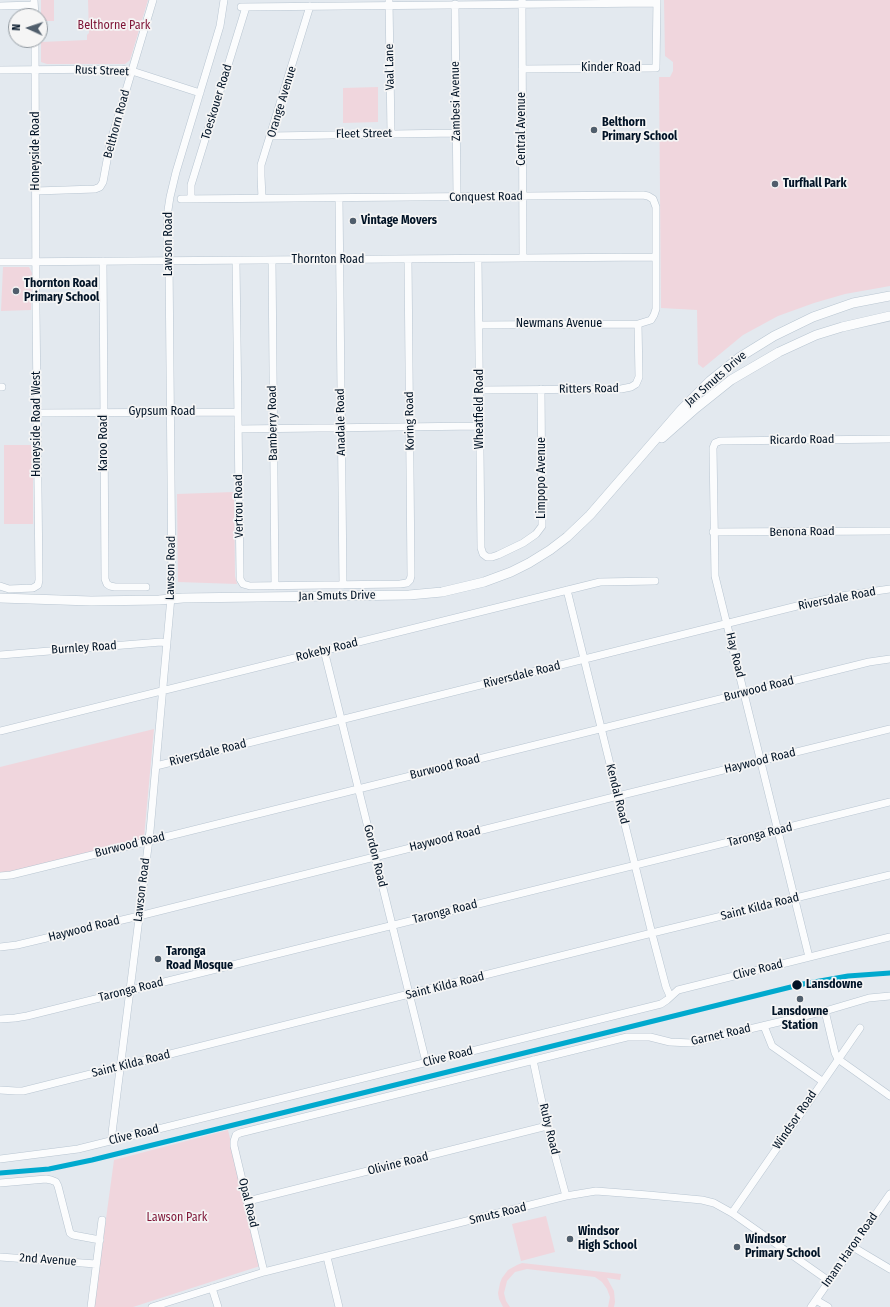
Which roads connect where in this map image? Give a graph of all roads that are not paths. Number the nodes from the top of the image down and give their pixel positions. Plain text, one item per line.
1 (153, 0) edge
2 (224, 0) edge
3 (522, 2) edge
4 (656, 2) edge
5 (34, 3) edge
6 (389, 3) edge
7 (455, 4) junction
8 (0, 6) edge
9 (310, 6) junction
10 (35, 48) edge
11 (522, 69) junction
12 (0, 70) edge
13 (35, 70) junction
14 (132, 71) junction
15 (200, 93) junction
16 (456, 133) junction
17 (391, 134) junction
18 (271, 136) junction
19 (36, 191) junction
20 (522, 196) junction
21 (457, 197) junction
22 (262, 198) junction
23 (339, 198) junction
24 (181, 199) dead end
25 (191, 199) junction
26 (655, 257) junction
27 (523, 258) junction
28 (339, 259) junction
29 (408, 259) junction
30 (478, 259) junction
31 (169, 260) junction
32 (272, 260) junction
33 (103, 261) junction
34 (236, 261) junction
35 (0, 262) edge
36 (36, 262) junction
37 (890, 296) edge
38 (890, 316) edge
39 (638, 324) junction
40 (479, 325) junction
41 (541, 389) junction
42 (480, 390) junction
43 (104, 412) junction
44 (170, 412) junction
45 (238, 412) junction
46 (38, 413) junction
47 (480, 426) junction
48 (410, 427) junction
49 (273, 428) junction
50 (341, 428) junction
51 (238, 429) junction
52 (890, 439) edge
53 (715, 442) joint
54 (630, 469) junction
55 (890, 531) edge
56 (713, 532) junction
57 (487, 557) joint
58 (655, 581) dead end
59 (408, 582) joint
60 (343, 585) junction
61 (0, 586) edge
62 (275, 586) junction
63 (146, 587) dead end
64 (890, 589) edge
65 (567, 590) junction
66 (0, 598) edge
67 (171, 599) junction
68 (727, 623) junction
69 (167, 643) junction
70 (324, 650) junction
71 (0, 655) edge
72 (584, 659) junction
73 (890, 659) edge
74 (163, 691) junction
75 (744, 693) junction
76 (341, 720) junction
77 (601, 728) junction
78 (890, 729) edge
79 (0, 731) edge
80 (761, 760) junction
81 (156, 766) junction
82 (358, 788) junction
83 (618, 796) junction
84 (890, 802) edge
85 (778, 830) junction
86 (149, 841) junction
87 (374, 856) junction
88 (635, 866) junction
89 (890, 875) edge
90 (0, 876) edge
91 (795, 899) junction
92 (139, 916) junction
93 (392, 925) junction
94 (652, 934) junction
95 (890, 937) edge
96 (0, 947) edge
97 (810, 957) junction
98 (130, 990) junction
99 (409, 995) junction
100 (670, 996) junction
101 (890, 996) edge
102 (825, 1011) junction
103 (0, 1018) edge
104 (764, 1026) junction
105 (860, 1028) dead end
106 (838, 1059) junction
107 (533, 1060) junction
108 (426, 1062) junction
109 (120, 1066) junction
110 (822, 1081) junction
111 (0, 1090) edge
112 (890, 1096) edge
113 (547, 1126) junction
114 (236, 1135) joint
115 (112, 1140) junction
116 (0, 1159) edge
117 (0, 1183) edge
118 (890, 1194) edge
119 (566, 1196) junction
120 (248, 1201) junction
121 (732, 1213) junction
122 (102, 1220) dead end
123 (100, 1240) junction
124 (853, 1247) junction
125 (0, 1257) edge
126 (327, 1257) junction
127 (96, 1264) junction
128 (890, 1269) edge
129 (264, 1272) junction
130 (829, 1281) junction
131 (212, 1288) junction
132 (816, 1300) junction
133 (91, 1307) edge
134 (152, 1307) edge
135 (218, 1307) edge
136 (339, 1307) edge
137 (811, 1307) edge
138 (828, 1307) edge

1 - 14 street, Belthorn Road
2 - 15 street, Lawson Road
3 - 4 street, Toeskouer Road
3 - 7 street, Toeskouer Road
3 - 11 street, Central Avenue
4 - 11 street, Kinder Road
5 - 8 street
6 - 7 street, Toeskouer Road
6 - 9 street, Toeskouer Road
6 - 17 street, Vaal Lane
7 - 16 street, Zambesi Avenue
9 - 18 street, Orange Avenue
9 - 25 street, Toeskouer Road
10 - 13 street, Honeyside Road
11 - 20 street, Central Avenue
12 - 13 street, Rust Street
13 - 14 street, Rust Street
13 - 19 street, Honeyside Road
14 - 15 street, Rust Street
14 - 19 street, Belthorn Road
15 - 31 street, Lawson Road
16 - 17 street, Fleet Street
16 - 21 street, Zambesi Avenue
17 - 18 street, Fleet Street
18 - 22 street, Orange Avenue
19 - 36 street, Honeyside Road
20 - 21 street, Conquest Road
20 - 26 street, Conquest Road
20 - 27 street, Central Avenue
21 - 23 street, Conquest Road
22 - 23 street, Conquest Road
22 - 25 street, Conquest Road
23 - 28 street, Anadale Road
24 - 25 street, Conquest Road
26 - 27 street, Thornton Road
26 - 39 street, Conquest Road
27 - 30 street, Thornton Road
28 - 29 street, Thornton Road
28 - 32 street, Thornton Road
28 - 50 street, Anadale Road
29 - 30 street, Thornton Road
29 - 48 street, Koring Road
30 - 40 street, Wheatfield Road
31 - 33 street, Thornton Road
31 - 34 street, Thornton Road
31 - 44 street, Lawson Road
32 - 34 street, Thornton Road
32 - 49 street, Bamberry Road
33 - 36 street, Thornton Road
33 - 43 street, Karoo Road
34 - 45 street, Vertrou Road
35 - 36 street, Thornton Road
36 - 46 street, Honeyside Road West
37 - 54 main road, Jan Smuts Drive
38 - 54 main road, Jan Smuts Drive
39 - 40 street, Newmans Avenue
39 - 41 street, Ritters Road
40 - 42 street, Wheatfield Road
41 - 42 street, Ritters Road
41 - 57 street, Limpopo Avenue
42 - 47 street, Wheatfield Road
43 - 44 street, Gypsum Road
43 - 46 street, Gypsum Road
43 - 63 street, Karoo Road
44 - 45 street, Gypsum Road
44 - 67 street, Lawson Road
45 - 51 street, Vertrou Road
46 - 61 street, Honeyside Road West
47 - 48 street
47 - 57 street, Wheatfield Road
48 - 50 street
48 - 59 street, Koring Road
49 - 50 street
49 - 51 street
49 - 62 street, Bamberry Road
50 - 60 street, Anadale Road
51 - 62 street, Vertrou Road
52 - 53 street, Ricardo Road
53 - 56 street, Hay Road
54 - 67 main road, Jan Smuts Drive
55 - 56 street, Benona Road
56 - 68 street, Hay Road
58 - 65 street, Rokeby Road
59 - 60 street, Vertrou Road
60 - 62 street, Vertrou Road
64 - 68 street, Riversdale Road
65 - 70 street, Rokeby Road
65 - 72 street, Kendal Road
66 - 67 main road, Jan Smuts Drive
67 - 69 street, Lawson Road
68 - 72 street, Riversdale Road
68 - 75 street, Hay Road
69 - 71 street, Burnley Road
69 - 74 street, Lawson Road
70 - 74 street, Rokeby Road
70 - 76 street, Gordon Road
72 - 76 street, Riversdale Road
72 - 77 street, Kendal Road
73 - 75 street, Burwood Road
74 - 79 street, Rokeby Road
74 - 81 street, Lawson Road
75 - 77 street, Burwood Road
75 - 80 street, Hay Road
76 - 81 street, Riversdale Road
76 - 82 street, Gordon Road
77 - 82 street, Burwood Road
77 - 83 street, Kendal Road
78 - 80 street, Haywood Road
80 - 83 street, Haywood Road
80 - 85 street, Hay Road
81 - 86 street, Lawson Road
82 - 86 street, Burwood Road
82 - 87 street, Gordon Road
83 - 87 street, Haywood Road
83 - 88 street, Kendal Road
84 - 85 street, Taronga Road
85 - 88 street, Taronga Road
85 - 91 street, Hay Road
86 - 90 street, Burwood Road
86 - 92 street, Lawson Road
87 - 92 street, Haywood Road
87 - 93 street, Gordon Road
88 - 93 street, Taronga Road
88 - 94 street, Kendal Road
89 - 91 street, Saint Kilda Road
91 - 94 street, Saint Kilda Road
91 - 97 street, Hay Road
92 - 96 street, Haywood Road
92 - 98 street, Lawson Road
93 - 98 street, Taronga Road
93 - 99 street, Gordon Road
94 - 99 street, Saint Kilda Road
94 - 100 street, Kendal Road
95 - 97 street, Clive Road
97 - 100 street, Clive Road
98 - 103 street, Taronga Road
98 - 109 street, Lawson Road
99 - 108 street, Gordon Road
99 - 109 street, Saint Kilda Road
100 - 108 street, Clive Road
101 - 102 street, Garnet Road
102 - 104 street, Garnet Road
102 - 106 street
104 - 107 street, Garnet Road
104 - 110 street
105 - 106 street, Windsor Road
106 - 110 street, Windsor Road
106 - 112 street
107 - 113 street, Ruby Road
107 - 114 street, Garnet Road
108 - 115 street, Clive Road
109 - 111 street, Saint Kilda Road
109 - 115 street, Lawson Road
110 - 121 street, Windsor Road
113 - 119 street, Ruby Road
113 - 120 street, Olivine Road
114 - 120 street, Opal Road
115 - 116 street, Clive Road
117 - 123 street
118 - 124 street, Imam Haron Road
119 - 121 street, Smuts Road
119 - 126 street, Smuts Road
120 - 129 street, Opal Road
121 - 130 street, Smuts Road
122 - 123 street
123 - 127 street
124 - 128 street
124 - 130 street, Imam Haron Road
125 - 127 street, 2nd Avenue
126 - 129 street, Smuts Road
126 - 136 street
127 - 133 street
129 - 131 street, Smuts Road
130 - 132 street, Imam Haron Road
131 - 134 street, Smuts Road
131 - 135 street
132 - 137 street, Imam Haron Road
132 - 138 street

